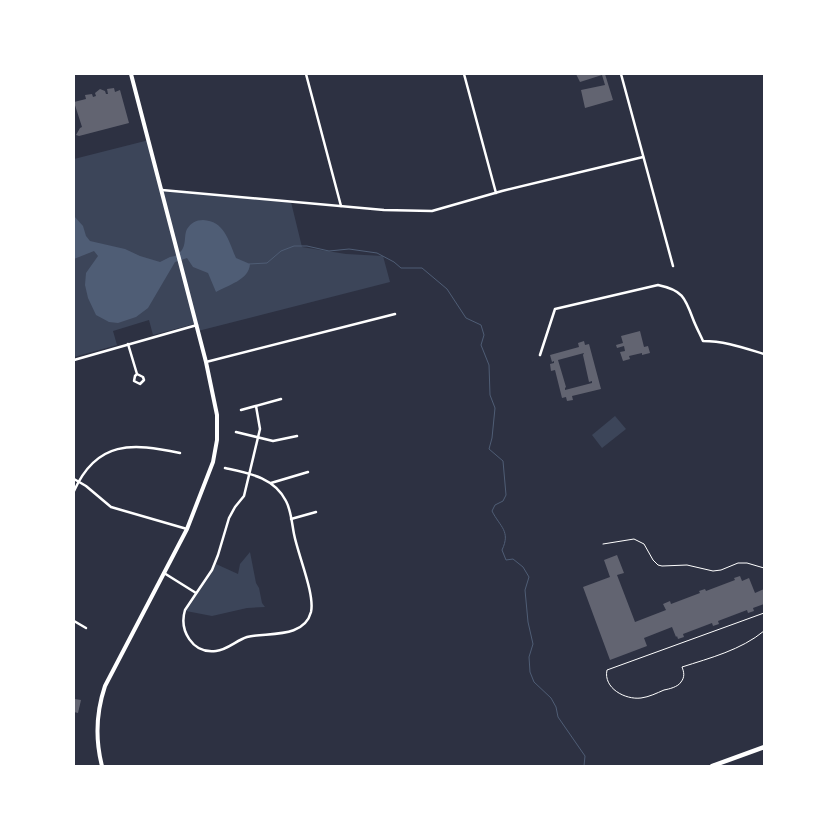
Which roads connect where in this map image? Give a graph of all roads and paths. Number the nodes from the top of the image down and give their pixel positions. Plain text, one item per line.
1 (131, 74) edge
2 (306, 74) edge
3 (464, 74) edge
4 (621, 74) edge
5 (643, 157) junction
6 (161, 190) junction
7 (496, 193) junction
8 (341, 206) junction
9 (673, 266) dead end
10 (395, 314) dead end
11 (197, 325) junction
12 (128, 344) junction
13 (764, 354) edge
14 (540, 355) dead end
15 (74, 360) edge
16 (206, 362) junction
17 (137, 374) dead end
18 (281, 399) dead end
19 (256, 406) junction
20 (241, 410) dead end
21 (236, 432) dead end
22 (297, 436) dead end
23 (257, 438) junction
24 (180, 453) dead end
25 (224, 468) dead end
26 (308, 472) dead end
27 (249, 474) junction
28 (74, 479) edge
29 (78, 482) junction
30 (271, 483) junction
31 (74, 491) edge
32 (316, 512) dead end
33 (291, 519) junction
34 (186, 529) junction
35 (603, 544) dead end
36 (764, 568) edge
37 (164, 573) junction
38 (196, 593) junction
39 (764, 613) edge
40 (74, 621) edge
41 (86, 628) dead end
42 (764, 631) edge
43 (764, 747) edge
44 (102, 766) edge
45 (712, 766) edge

1 - 6 main road
2 - 8 street
3 - 7 street
4 - 5 street
5 - 7 street
5 - 9 street
6 - 8 street
6 - 11 main road
7 - 8 street
10 - 16 street
11 - 12 street
11 - 16 main road
12 - 15 street
12 - 17 street
13 - 14 street
16 - 34 main road
18 - 19 street
19 - 20 street
19 - 23 street
21 - 23 street
22 - 23 street
23 - 27 street
24 - 29 street
25 - 27 street
26 - 30 street
27 - 30 street
27 - 38 street
28 - 29 street
29 - 31 street
29 - 34 street
30 - 33 street
32 - 33 street
33 - 38 street
34 - 37 main road
35 - 36 lane
37 - 38 street
37 - 44 main road
39 - 42 lane
40 - 41 street
43 - 45 main road

